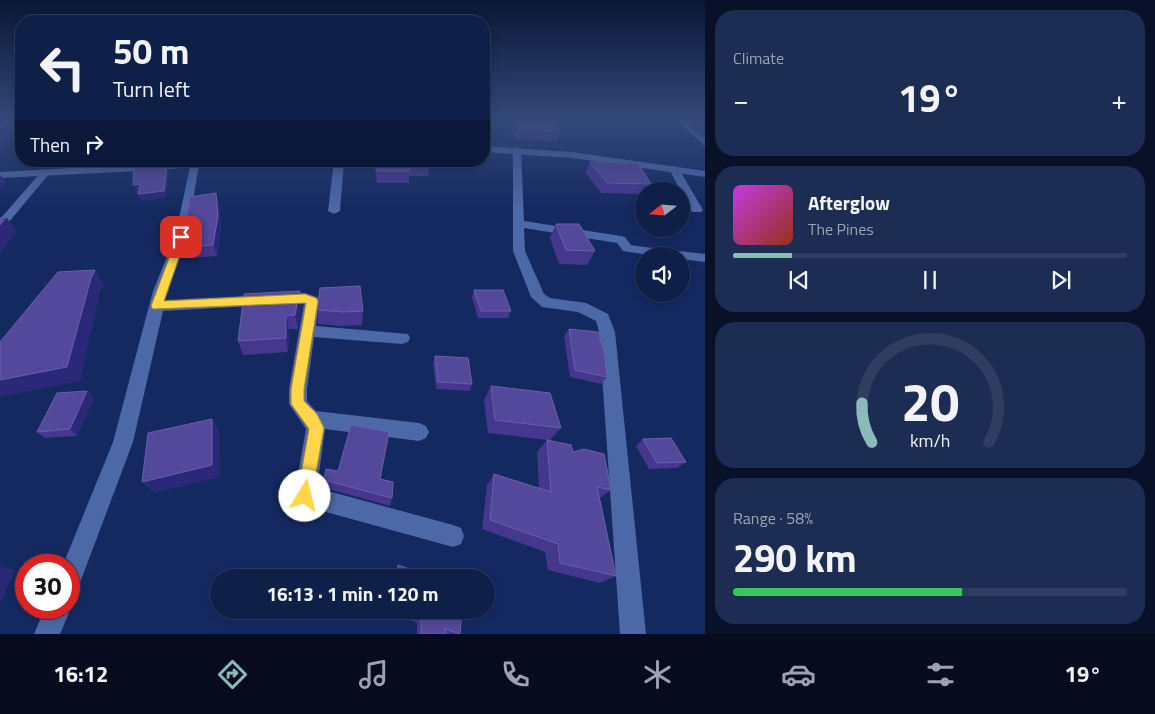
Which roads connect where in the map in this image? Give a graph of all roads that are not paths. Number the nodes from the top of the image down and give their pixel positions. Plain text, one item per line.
1 (503, 150) edge
2 (517, 150) junction
3 (26, 167) edge
4 (132, 167) edge
5 (193, 167) edge
6 (338, 167) edge
7 (674, 169) junction
8 (45, 173) junction
9 (18, 174) junction
10 (705, 174) edge
11 (0, 175) edge
12 (697, 210) dead end
13 (334, 211) dead end
14 (517, 223) junction
15 (0, 226) edge
16 (705, 258) edge
17 (156, 306) junction
18 (307, 331) junction
19 (402, 338) dead end
20 (312, 418) junction
21 (419, 432) dead end
22 (453, 536) dead end
23 (79, 554) edge
24 (53, 619) edge
25 (47, 634) edge
26 (634, 634) edge

1 - 2 street
2 - 7 street
2 - 14 street
3 - 9 street
4 - 8 street
5 - 17 street
6 - 13 street
7 - 10 street
7 - 12 street
8 - 9 street
8 - 15 street
9 - 11 street
14 - 16 street
14 - 26 street
17 - 18 street
17 - 23 street
18 - 19 street
18 - 20 street
20 - 21 street
20 - 22 street
24 - 25 street

